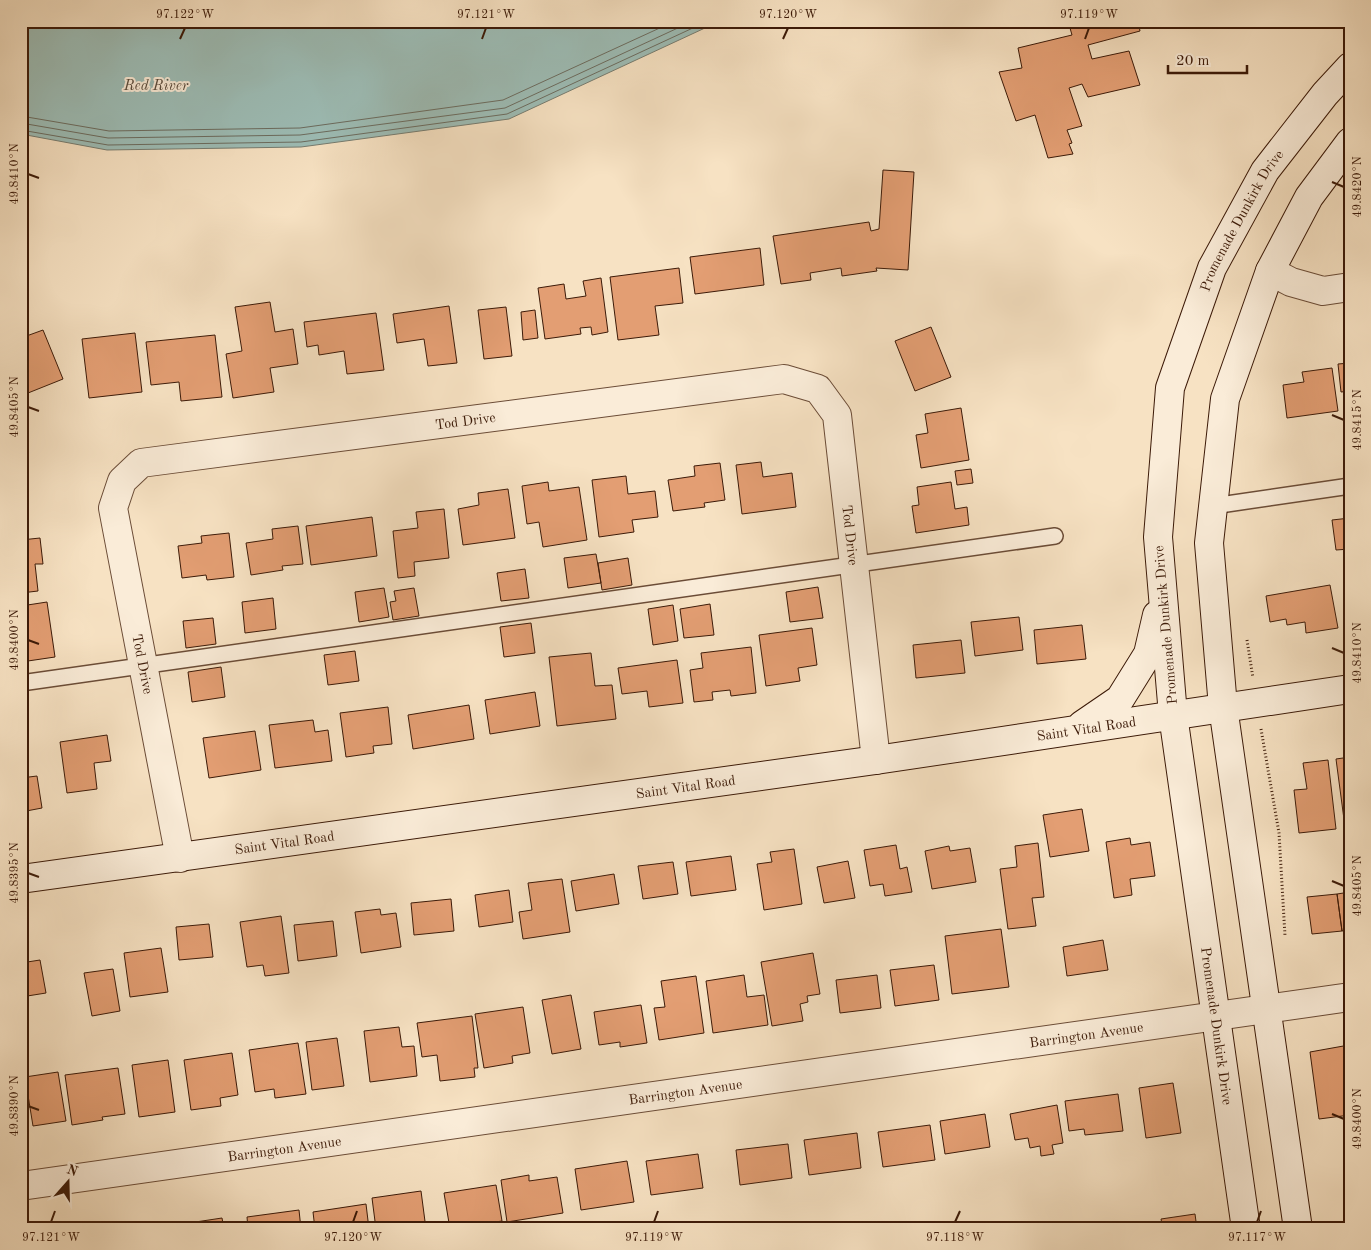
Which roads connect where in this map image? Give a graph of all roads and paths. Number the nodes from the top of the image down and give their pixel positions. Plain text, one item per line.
1 (1350, 67) edge
2 (1350, 142) edge
3 (1270, 271) junction
4 (1350, 287) edge
5 (1350, 486) edge
6 (1213, 506) junction
7 (1055, 536) dead end
8 (854, 565) junction
9 (1162, 591) junction
10 (144, 666) junction
11 (21, 683) edge
12 (1350, 689) edge
13 (1224, 707) junction
14 (1173, 715) junction
15 (1076, 729) junction
16 (876, 760) junction
17 (1279, 833) dead end
18 (180, 858) junction
19 (21, 879) edge
20 (1286, 944) dead end
21 (1350, 997) edge
22 (1267, 1008) junction
23 (1216, 1016) junction
24 (21, 1186) edge
25 (1246, 1229) edge
26 (1298, 1229) edge

1 - 9 street, Promenade Dunkirk Drive
2 - 3 street
3 - 4 street
3 - 6 street
5 - 6 lane
6 - 13 street
7 - 8 lane
8 - 10 lane
8 - 10 street, Tod Drive
8 - 16 street, Tod Drive
9 - 14 street, Promenade Dunkirk Drive
9 - 15 street
10 - 11 lane
10 - 18 street, Tod Drive
12 - 13 street, Saint Vital Road
13 - 14 street, Saint Vital Road
13 - 22 street
14 - 15 street, Saint Vital Road
14 - 23 street, Promenade Dunkirk Drive
15 - 16 street, Saint Vital Road
16 - 18 street, Saint Vital Road
17 - 20 path
18 - 19 street, Saint Vital Road
21 - 22 street, Barrington Avenue
22 - 23 street, Barrington Avenue
22 - 26 street
23 - 24 street, Barrington Avenue
23 - 25 street, Promenade Dunkirk Drive

